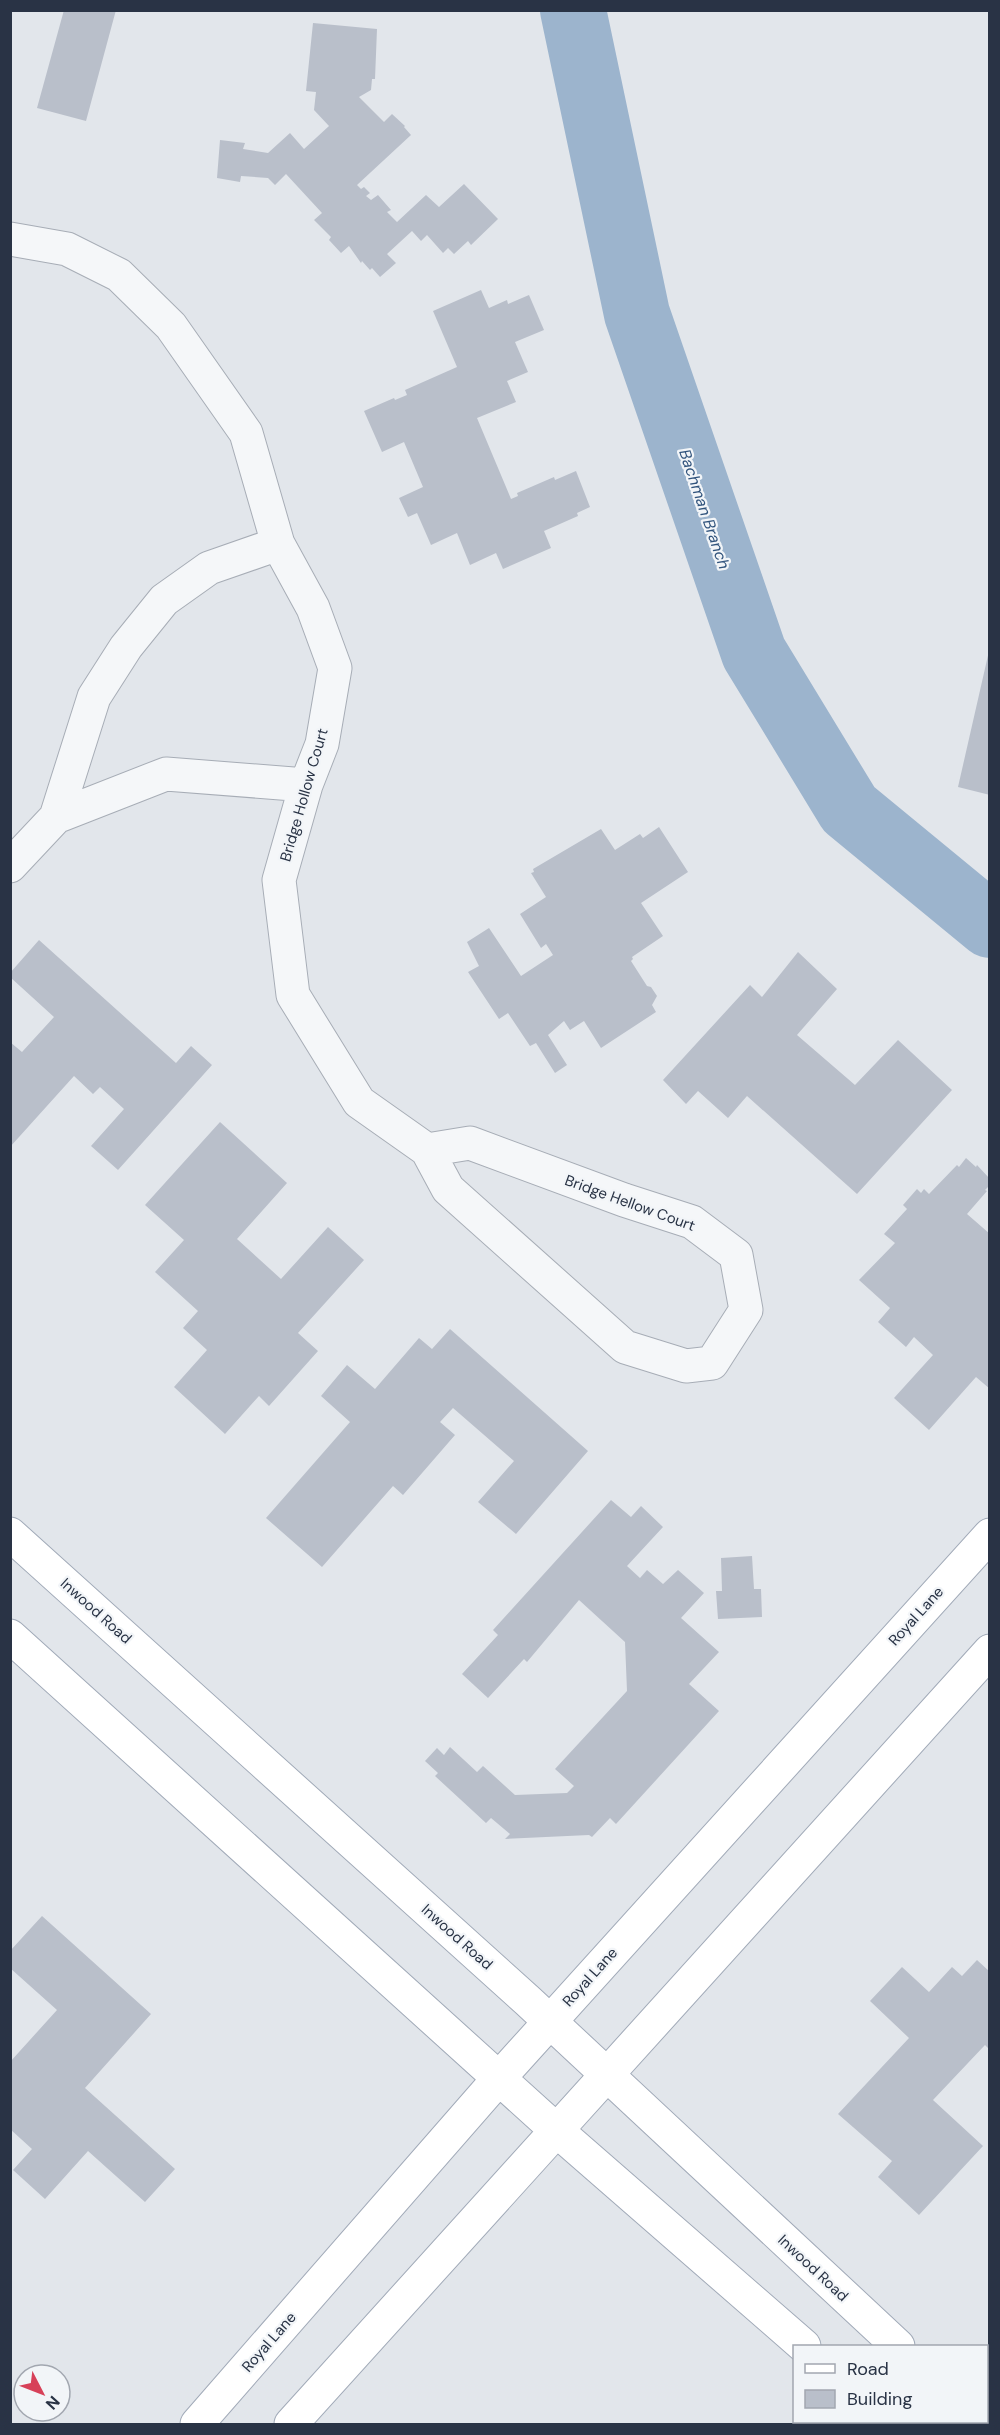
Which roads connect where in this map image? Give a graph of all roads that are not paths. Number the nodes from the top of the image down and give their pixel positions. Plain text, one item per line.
1 (10, 239) edge
2 (278, 544) junction
3 (306, 785) junction
4 (56, 817) junction
5 (10, 866) edge
6 (427, 1150) junction
7 (10, 1534) edge
8 (990, 1535) edge
9 (10, 1636) edge
10 (990, 1651) edge
11 (550, 2022) junction
12 (605, 2075) junction
13 (500, 2077) junction
14 (555, 2129) junction
15 (803, 2345) edge
16 (897, 2345) edge
17 (197, 2424) edge
18 (291, 2424) edge

1 - 2 street, Bridge Hollow Court
2 - 3 street, Bridge Hollow Court
2 - 4 street
3 - 4 street
3 - 6 street, Bridge Hollow Court
4 - 5 street
6 - 6 street, Bridge Hellow Court
7 - 11 main road, Inwood Road
8 - 11 main road, Royal Lane
9 - 13 main road
10 - 12 main road
11 - 12 main road, Inwood Road
11 - 13 main road, Royal Lane
12 - 14 main road
12 - 16 main road, Inwood Road
13 - 14 main road
13 - 17 main road, Royal Lane
14 - 15 main road
14 - 18 main road

